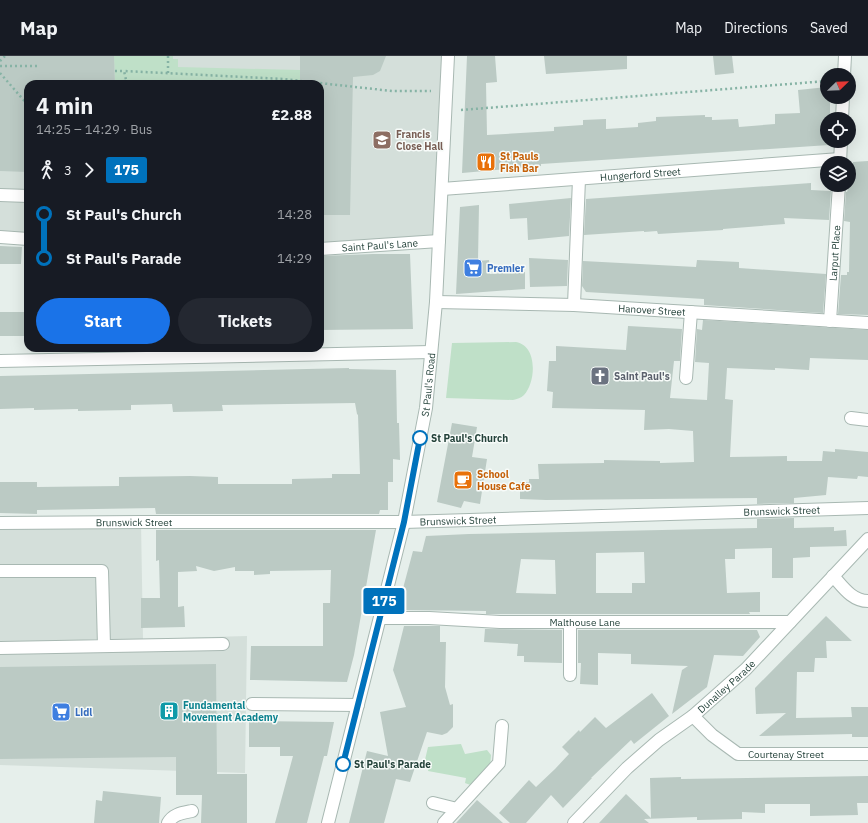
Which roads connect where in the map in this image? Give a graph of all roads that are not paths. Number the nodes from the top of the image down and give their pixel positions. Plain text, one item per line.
1 (448, 56) edge
2 (845, 56) edge
3 (844, 68) edge
4 (820, 162) edge
5 (580, 179) junction
6 (442, 189) junction
7 (839, 192) edge
8 (0, 195) edge
9 (24, 196) edge
10 (0, 237) edge
11 (24, 239) edge
12 (439, 241) junction
13 (324, 249) edge
14 (436, 302) junction
15 (574, 305) junction
16 (691, 312) junction
17 (830, 321) junction
18 (868, 323) edge
19 (431, 352) junction
20 (0, 361) edge
21 (686, 378) dead end
22 (851, 418) dead end
23 (868, 420) edge
24 (868, 508) edge
25 (404, 522) junction
26 (0, 523) edge
27 (868, 538) edge
28 (0, 571) edge
29 (833, 576) junction
30 (868, 601) edge
31 (380, 618) junction
32 (570, 622) junction
33 (790, 622) junction
34 (223, 644) dead end
35 (104, 646) junction
36 (0, 648) edge
37 (570, 675) dead end
38 (252, 704) dead end
39 (358, 705) junction
40 (693, 716) junction
41 (502, 726) dead end
42 (868, 754) edge
43 (433, 803) dead end
44 (457, 809) junction
45 (192, 811) dead end
46 (168, 823) edge
47 (328, 823) edge
48 (444, 823) edge
49 (574, 823) edge

1 - 6 street, St Paul's Road
2 - 3 street
4 - 5 street, Hungerford Street
5 - 6 street, Hungerford Street
5 - 15 street
6 - 12 street, St Paul's Road
7 - 17 street, Larput Place
8 - 9 street
10 - 11 street
12 - 13 street, Saint Paul's Lane
12 - 14 street, St Paul's Road
14 - 15 street, Hanover Street
14 - 19 street, St Paul's Road
15 - 16 street, Hanover Street
16 - 17 street, Hanover Street
16 - 21 street
17 - 18 street, Hanover Street
19 - 20 street
19 - 25 street, St Paul's Road
22 - 23 street
24 - 25 street, Brunswick Street
25 - 26 street, Brunswick Street
25 - 31 street, St Paul's Road
27 - 29 street, Dunalley Parade
28 - 35 street
29 - 30 street
29 - 33 street, Dunalley Parade
31 - 32 street, Malthouse Lane
31 - 39 street, St Paul's Road
32 - 33 street, Malthouse Lane
32 - 37 street
33 - 40 street, Dunalley Parade
34 - 35 street
35 - 36 street
38 - 39 street
39 - 47 street, St Paul's Road
40 - 42 street, Courtenay Street
40 - 49 street, Dunalley Parade
41 - 44 street
43 - 44 street
44 - 48 street
45 - 46 street

